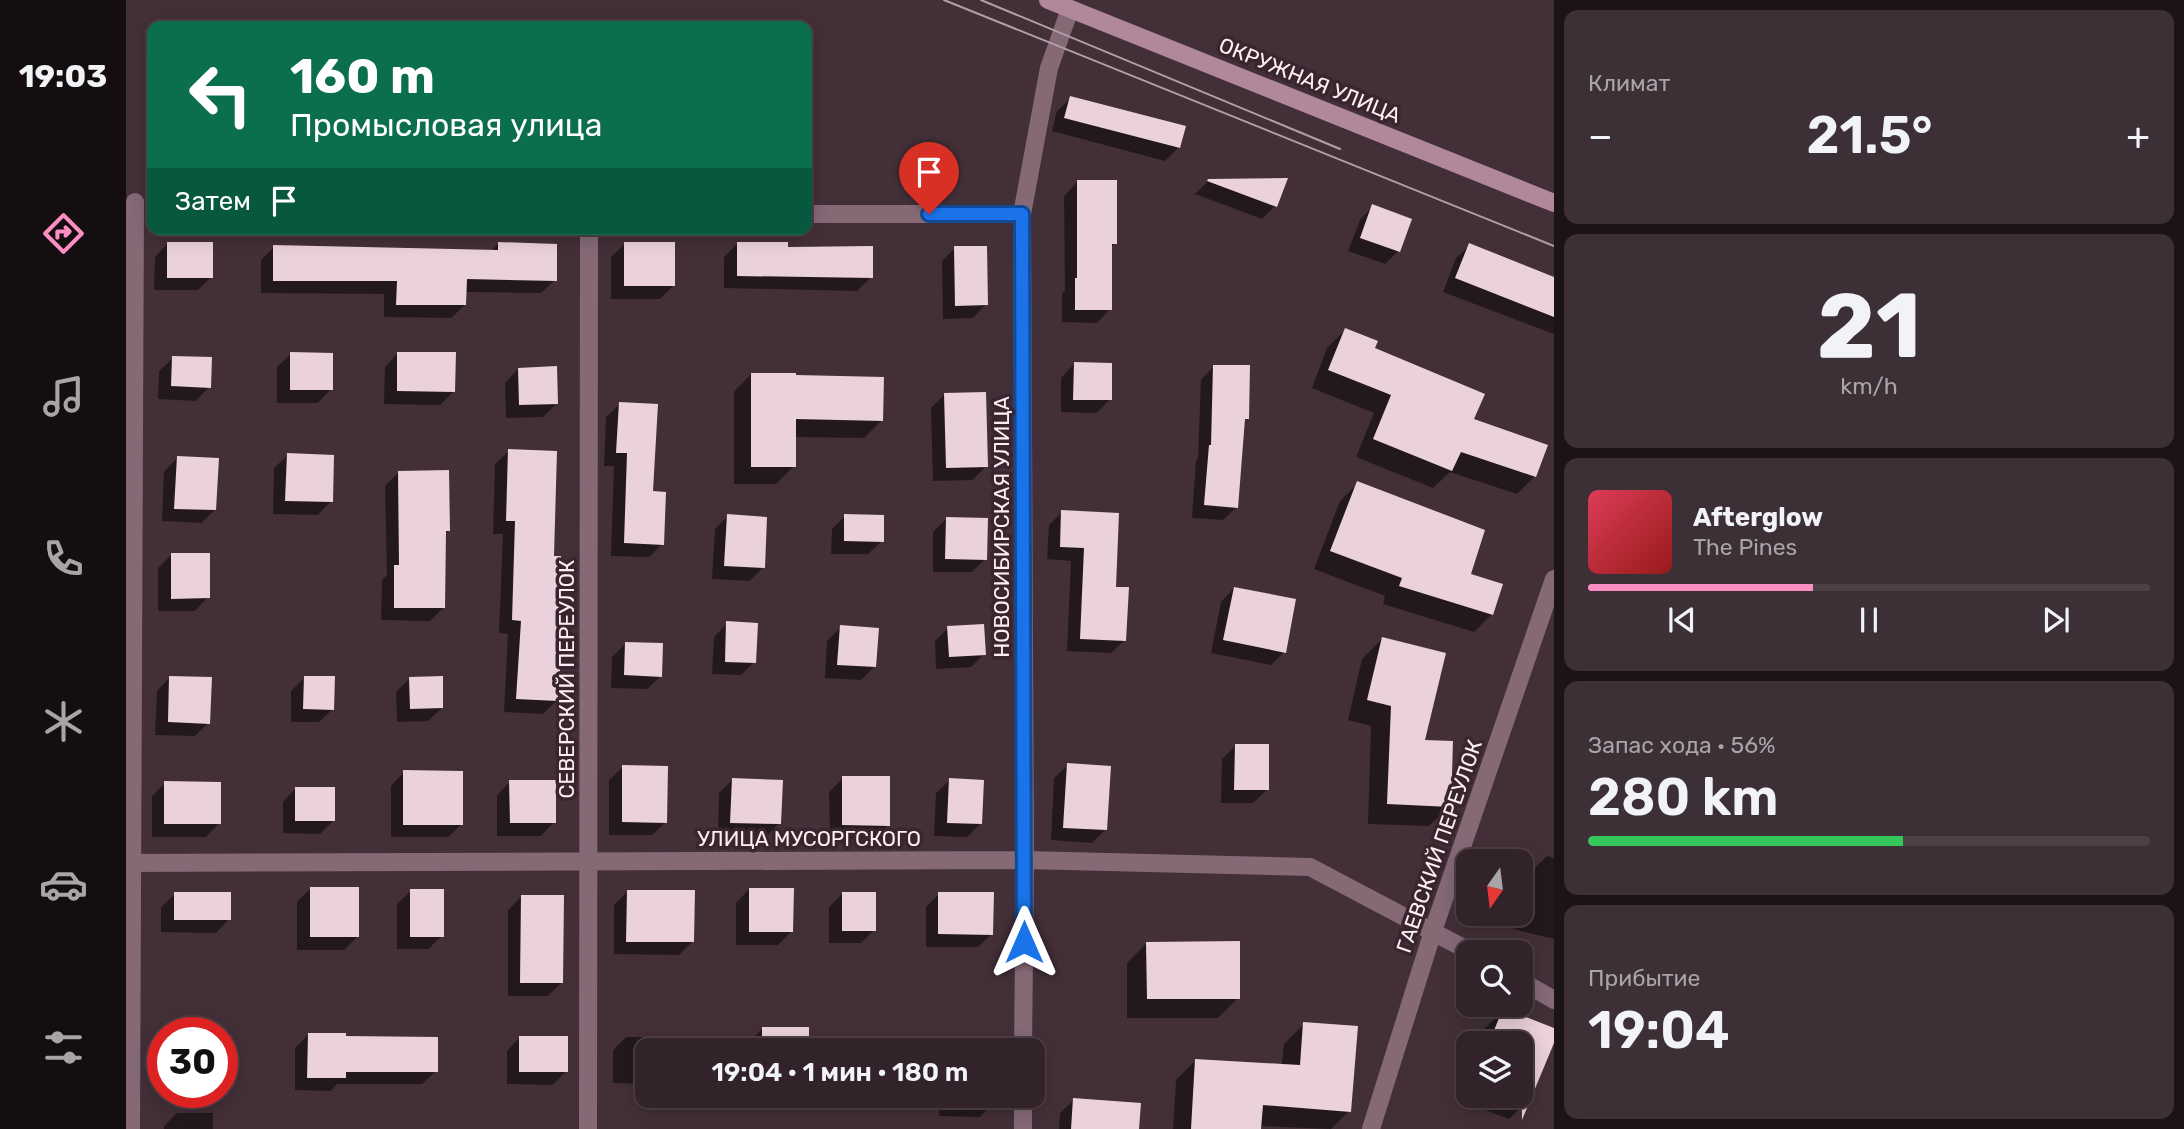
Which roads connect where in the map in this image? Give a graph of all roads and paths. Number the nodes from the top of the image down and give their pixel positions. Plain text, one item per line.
1 (1048, 0) edge
2 (1070, 9) junction
3 (138, 202) edge
4 (1554, 203) edge
5 (812, 214) edge
6 (1022, 214) junction
7 (589, 235) edge
8 (1554, 579) edge
9 (1025, 860) junction
10 (589, 862) junction
11 (129, 863) edge
12 (1433, 930) junction
13 (1456, 943) edge
14 (1533, 988) edge
15 (1554, 1000) edge
16 (1023, 1038) edge
17 (1023, 1108) edge
18 (131, 1129) edge
19 (588, 1129) edge
20 (1023, 1129) edge
21 (1371, 1129) edge

1 - 2 main road, ОКРУЖНАЯ УЛИЦА
2 - 4 main road, ОКРУЖНАЯ УЛИЦА
2 - 6 street, НОВОСИБИРСКАЯ УЛИЦА
3 - 11 street
5 - 6 street
6 - 9 street, НОВОСИБИРСКАЯ УЛИЦА
7 - 10 street, СЕВЕРСКИЙ ПЕРЕУЛОК
8 - 12 street, ГАЕВСКИЙ ПЕРЕУЛОК
9 - 10 street, УЛИЦА МУСОРГСКОГО
9 - 12 street, УЛИЦА МУСОРГСКОГО
9 - 16 street, НОВОСИБИРСКАЯ УЛИЦА
10 - 11 street, УЛИЦА МУСОРГСКОГО
10 - 19 street, СЕВЕРСКИЙ ПЕРЕУЛОК
11 - 18 street
12 - 13 street, УЛИЦА МУСОРГСКОГО
12 - 21 street, ГАЕВСКИЙ ПЕРЕУЛОК
14 - 15 street
17 - 20 street

